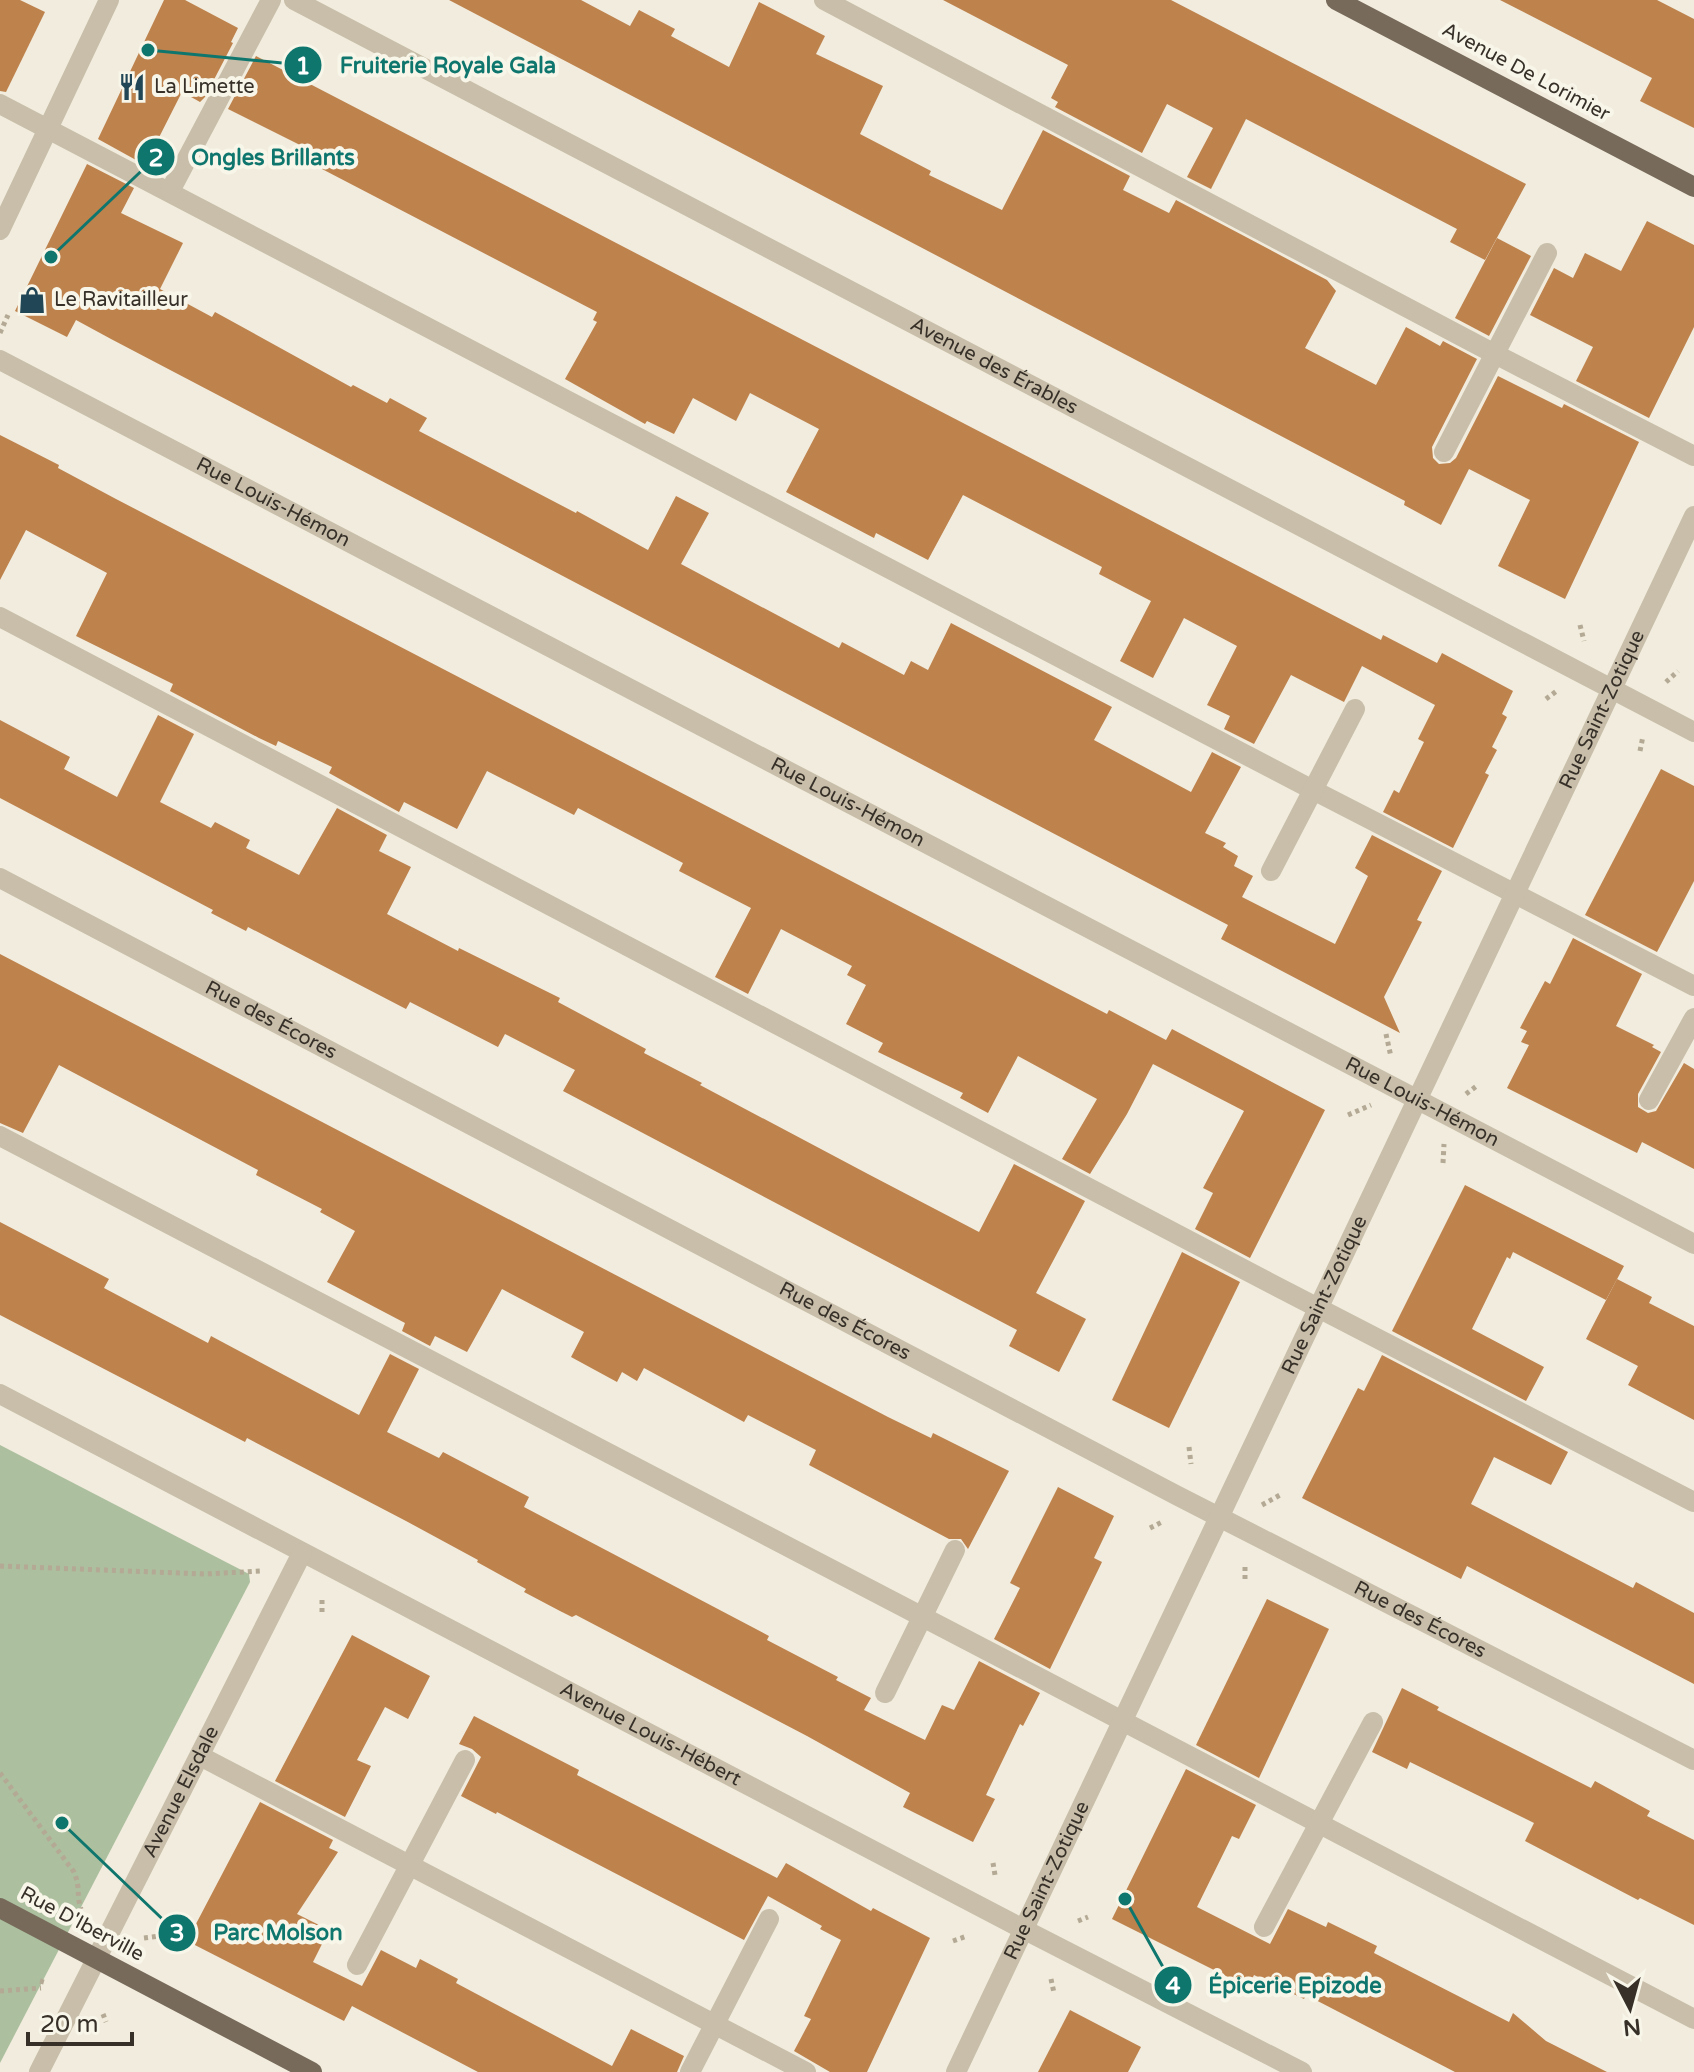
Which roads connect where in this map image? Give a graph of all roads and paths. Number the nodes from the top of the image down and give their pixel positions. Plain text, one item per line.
1 (109, 0) edge
2 (271, 0) edge
3 (294, 0) edge
4 (824, 0) edge
5 (1336, 0) edge
6 (0, 104) edge
7 (48, 129) junction
8 (1694, 187) edge
9 (170, 191) junction
10 (0, 230) edge
11 (1547, 253) dead end
12 (8, 315) dead end
13 (0, 333) edge
14 (1493, 353) junction
15 (0, 360) edge
16 (1444, 452) dead end
17 (1694, 456) edge
18 (1694, 516) edge
19 (0, 617) edge
20 (1580, 625) dead end
21 (1584, 641) dead end
22 (1678, 671) dead end
23 (1666, 682) dead end
24 (1611, 689) junction
25 (1355, 709) dead end
26 (1694, 732) edge
27 (1643, 734) dead end
28 (1640, 751) dead end
29 (1313, 790) junction
30 (1271, 871) dead end
31 (0, 878) edge
32 (1515, 893) junction
33 (1694, 986) edge
34 (1694, 1018) edge
35 (1386, 1034) dead end
36 (1391, 1059) dead end
37 (1478, 1085) dead end
38 (1460, 1099) dead end
39 (1418, 1100) junction
40 (1649, 1100) dead end
41 (1375, 1103) dead end
42 (1348, 1115) dead end
43 (0, 1136) edge
44 (1444, 1138) dead end
45 (1443, 1163) dead end
46 (1694, 1244) edge
47 (1317, 1307) junction
48 (0, 1394) edge
49 (1189, 1447) dead end
50 (1191, 1464) dead end
51 (1280, 1495) dead end
52 (1694, 1502) edge
53 (1262, 1505) dead end
54 (1219, 1517) junction
55 (1164, 1521) dead end
56 (1150, 1528) dead end
57 (955, 1550) dead end
58 (302, 1553) junction
59 (0, 1566) edge
60 (1245, 1566) dead end
61 (263, 1571) dead end
62 (1245, 1579) dead end
63 (322, 1600) dead end
64 (322, 1613) dead end
65 (922, 1616) junction
66 (885, 1693) dead end
67 (1373, 1722) dead end
68 (1121, 1723) junction
69 (200, 1756) junction
70 (465, 1760) dead end
71 (1694, 1760) edge
72 (0, 1773) edge
73 (1319, 1824) junction
74 (993, 1863) dead end
75 (410, 1865) junction
76 (995, 1875) dead end
77 (0, 1908) edge
78 (81, 1909) dead end
79 (1088, 1917) dead end
80 (769, 1919) dead end
81 (1078, 1921) dead end
82 (1264, 1927) dead end
83 (1023, 1929) junction
84 (160, 1936) dead end
85 (967, 1936) dead end
86 (144, 1938) dead end
87 (953, 1941) dead end
88 (97, 1959) junction
89 (357, 1965) dead end
90 (1051, 1979) dead end
91 (43, 1984) dead end
92 (0, 1991) edge
93 (1054, 1993) dead end
94 (103, 2014) dead end
95 (1694, 2019) edge
96 (106, 2022) dead end
97 (715, 2024) junction
98 (39, 2072) edge
99 (312, 2072) edge
100 (690, 2072) edge
101 (806, 2072) edge
102 (956, 2072) edge
103 (1302, 2072) edge

1 - 7 street
2 - 9 street
3 - 24 street, Avenue des Érables
4 - 14 street
5 - 8 main road, Avenue De Lorimier
6 - 7 street
7 - 9 street
7 - 10 street
9 - 29 street
11 - 14 street
12 - 13 path
14 - 16 street
14 - 17 street
15 - 39 street, Rue Louis-Hémon
18 - 24 street, Rue Saint-Zotique
19 - 47 street
20 - 21 path
22 - 23 path
24 - 26 street, Avenue des Érables
24 - 32 street, Rue Saint-Zotique
25 - 29 street
27 - 28 path
29 - 30 street
29 - 32 street
31 - 54 street, Rue des Écores
32 - 33 street
32 - 39 street, Rue Saint-Zotique
34 - 40 street
35 - 36 path
37 - 38 path
39 - 46 street, Rue Louis-Hémon
39 - 47 street, Rue Saint-Zotique
41 - 42 path
43 - 65 street
44 - 45 path
47 - 52 street
47 - 54 street, Rue Saint-Zotique
48 - 58 street, Avenue Louis-Hébert
49 - 50 path
51 - 53 path
54 - 68 street, Rue Saint-Zotique
54 - 71 street, Rue des Écores
55 - 56 path
57 - 65 street
58 - 69 street, Avenue Elsdale
58 - 83 street, Avenue Louis-Hébert
59 - 61 path
60 - 62 path
63 - 64 path
65 - 66 street
65 - 68 street
67 - 73 street
68 - 73 street
68 - 83 street, Rue Saint-Zotique
69 - 75 street
69 - 88 street, Avenue Elsdale
70 - 75 street
72 - 78 path
73 - 82 street
73 - 95 street
74 - 76 path
75 - 89 street
75 - 97 street
77 - 88 main road, Rue D'Iberville
79 - 81 path
80 - 97 street
83 - 102 street, Rue Saint-Zotique
83 - 103 street, Avenue Louis-Hébert
84 - 86 path
85 - 87 path
88 - 98 street, Avenue Elsdale
88 - 99 main road, Rue D'Iberville
90 - 93 path
91 - 92 path
94 - 96 path
97 - 100 street
97 - 101 street

